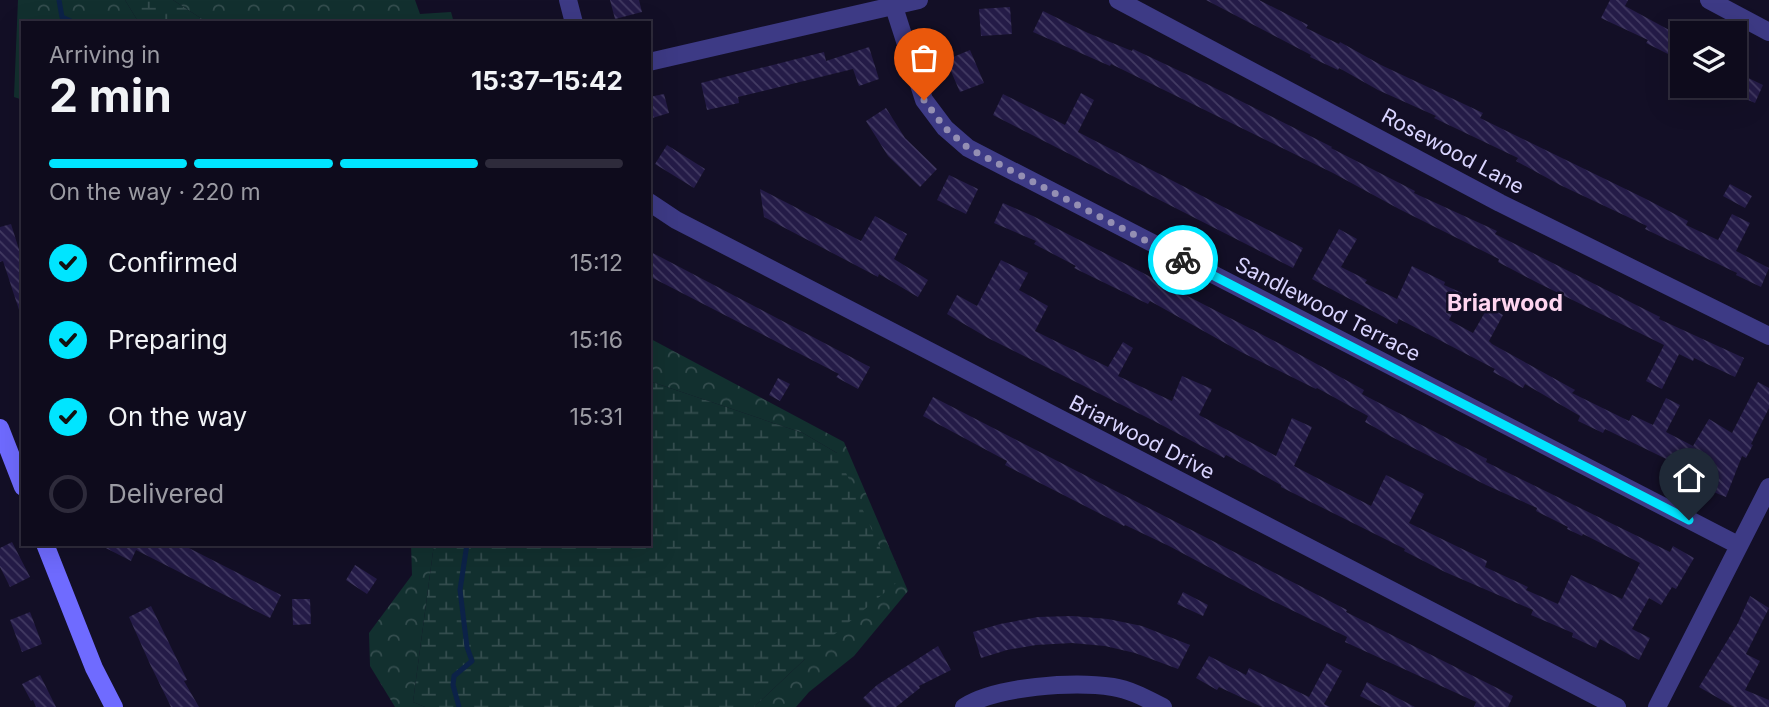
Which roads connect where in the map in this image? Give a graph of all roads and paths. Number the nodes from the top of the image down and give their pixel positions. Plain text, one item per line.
1 (568, 0) edge
2 (919, 0) edge
3 (1118, 0) edge
4 (1709, 0) edge
5 (894, 7) junction
6 (573, 21) edge
7 (1769, 32) edge
8 (651, 62) edge
9 (651, 203) edge
10 (1769, 336) edge
11 (0, 428) edge
12 (21, 482) edge
13 (1769, 486) edge
14 (1738, 545) junction
15 (46, 546) edge
16 (114, 707) edge
17 (964, 707) edge
18 (1163, 707) edge
19 (1618, 707) edge
20 (1657, 707) edge

1 - 6 street
2 - 5 street
3 - 10 street, Rosewood Lane
4 - 7 street
5 - 8 street
5 - 14 street, Sandlewood Terrace
9 - 19 street, Briarwood Drive
11 - 12 main road
13 - 14 street
14 - 20 street
15 - 16 main road
17 - 18 street

